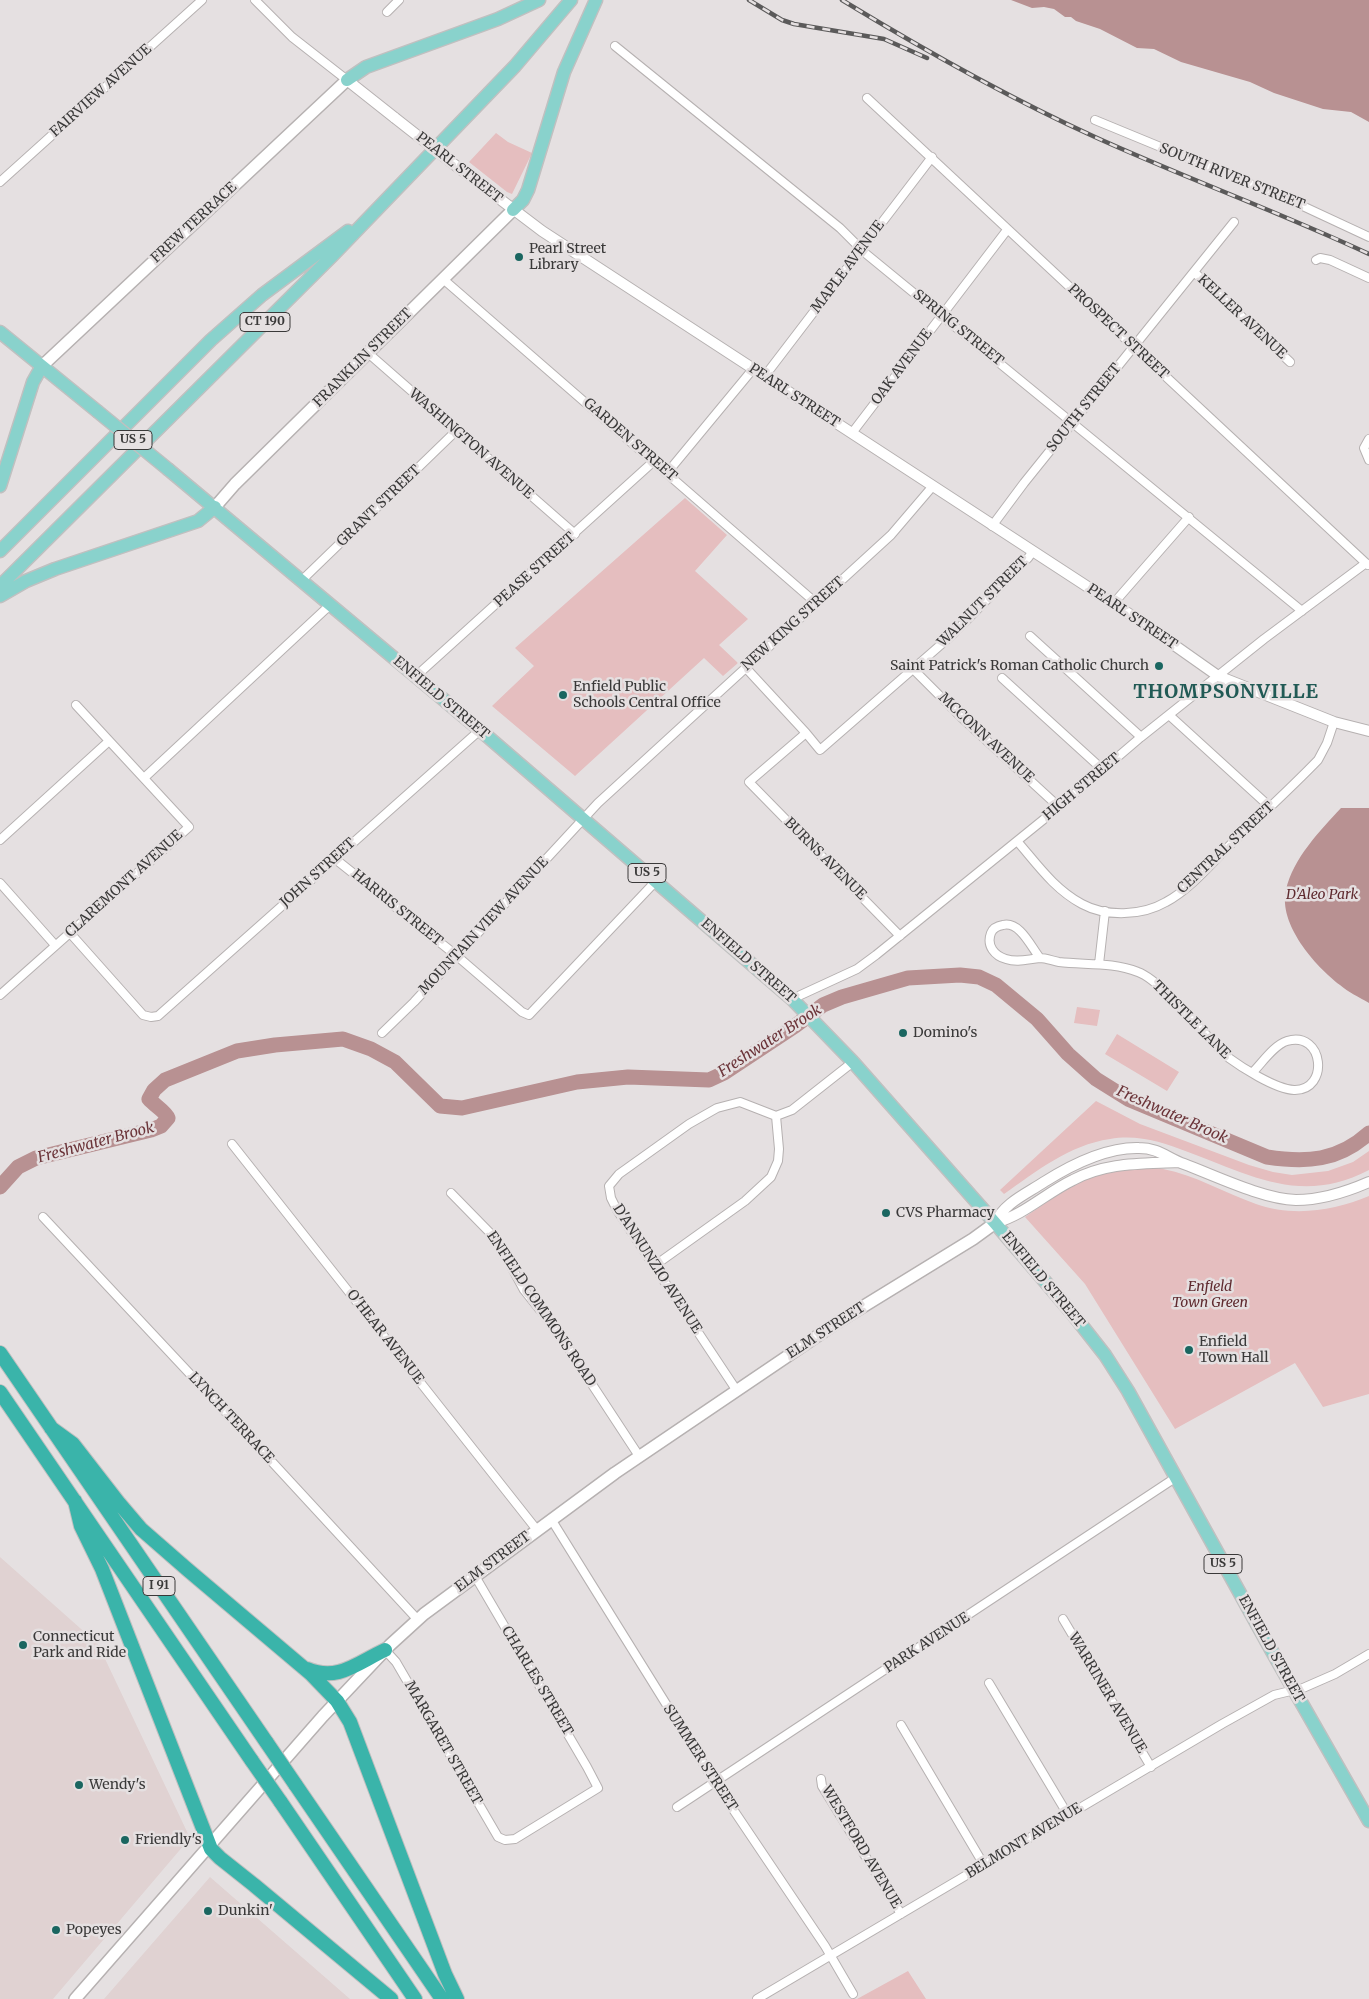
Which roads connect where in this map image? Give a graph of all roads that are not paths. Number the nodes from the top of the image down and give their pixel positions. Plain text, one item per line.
1 (202, 0) edge
2 (255, 0) edge
3 (399, 0) edge
4 (539, 0) edge
5 (571, 0) edge
6 (596, 0) edge
7 (387, 12) dead end
8 (615, 46) dead end
9 (347, 80) junction
10 (866, 98) dead end
11 (1095, 120) dead end
12 (932, 157) junction
13 (0, 182) edge
14 (513, 210) junction
15 (370, 215) junction
16 (1234, 222) dead end
17 (1007, 230) junction
18 (1369, 237) edge
19 (862, 248) junction
20 (1316, 260) dead end
21 (1194, 272) junction
22 (1369, 278) edge
23 (443, 279) junction
24 (942, 314) junction
25 (0, 332) edge
26 (1134, 346) junction
27 (368, 353) junction
28 (1290, 362) dead end
29 (42, 366) junction
30 (753, 369) junction
31 (764, 377) junction
32 (1073, 422) junction
33 (456, 431) junction
34 (852, 433) junction
35 (1369, 439) edge
36 (1369, 460) edge
37 (654, 462) junction
38 (667, 473) junction
39 (0, 486) edge
40 (932, 487) junction
41 (215, 507) junction
42 (1188, 517) junction
43 (992, 526) junction
44 (575, 534) junction
45 (0, 551) edge
46 (1033, 551) junction
47 (1367, 564) edge
48 (301, 581) junction
49 (0, 586) edge
50 (0, 596) edge
51 (816, 603) junction
52 (1113, 604) junction
53 (330, 605) junction
54 (1302, 611) junction
55 (1030, 636) dead end
56 (746, 667) junction
57 (913, 669) junction
58 (1218, 676) junction
59 (415, 677) junction
60 (1002, 678) dead end
61 (76, 704) dead end
62 (1169, 715) junction
63 (1334, 722) junction
64 (480, 730) junction
65 (1369, 731) edge
66 (806, 733) junction
67 (1141, 737) junction
68 (109, 741) junction
69 (1102, 769) junction
70 (144, 778) junction
71 (1059, 807) junction
72 (1270, 807) junction
73 (583, 818) junction
74 (0, 840) edge
75 (1017, 841) junction
76 (334, 858) junction
77 (656, 881) junction
78 (0, 883) edge
79 (1105, 911) junction
80 (70, 933) junction
81 (900, 936) junction
82 (55, 945) junction
83 (456, 956) junction
84 (1040, 958) junction
85 (1099, 964) junction
86 (0, 995) edge
87 (792, 999) junction
88 (382, 1033) dead end
89 (853, 1062) junction
90 (1253, 1072) junction
91 (776, 1116) junction
92 (232, 1144) dead end
93 (1178, 1162) junction
94 (1369, 1182) edge
95 (451, 1193) dead end
96 (43, 1217) dead end
97 (996, 1223) junction
98 (654, 1266) junction
99 (0, 1352) edge
100 (737, 1391) junction
101 (0, 1392) edge
102 (0, 1407) edge
103 (22, 1424) junction
104 (51, 1428) junction
105 (639, 1456) junction
106 (1175, 1478) junction
107 (75, 1502) junction
108 (551, 1520) junction
109 (537, 1530) junction
110 (475, 1576) junction
111 (1063, 1619) dead end
112 (418, 1620) junction
113 (385, 1650) junction
114 (1369, 1654) edge
115 (302, 1666) junction
116 (989, 1683) dead end
117 (1293, 1689) junction
118 (337, 1701) junction
119 (901, 1725) dead end
120 (1151, 1767) junction
121 (821, 1779) dead end
122 (714, 1781) junction
123 (677, 1807) dead end
124 (1068, 1815) junction
125 (1369, 1821) edge
126 (498, 1837) joint
127 (209, 1846) junction
128 (984, 1865) junction
129 (901, 1914) junction
130 (831, 1955) junction
131 (853, 1994) dead end
132 (75, 1999) edge
133 (391, 1999) edge
134 (415, 1999) edge
135 (442, 1999) edge
136 (457, 1999) edge
137 (757, 1999) edge

1 - 13 street, FAIRVIEW AVENUE
2 - 9 street, PEARL STREET
3 - 7 street
4 - 9 main road
5 - 15 main road, CT 190
6 - 14 main road
8 - 19 street, SPRING STREET
9 - 14 street, PEARL STREET, bridge
9 - 29 main road, FREW TERRACE
10 - 12 street, PROSPECT STREET
11 - 18 street, SOUTH RIVER STREET
12 - 17 street, PROSPECT STREET
12 - 19 street, MAPLE AVENUE
14 - 23 main road, FRANKLIN STREET
14 - 30 street, PEARL STREET
15 - 45 main road, CT 190
15 - 49 main road, CT 190
16 - 21 street, SOUTH STREET
17 - 24 street, OAK AVENUE
17 - 26 street, PROSPECT STREET
19 - 24 street, SPRING STREET
19 - 31 street, MAPLE AVENUE
20 - 22 street
21 - 26 street, SOUTH STREET
21 - 28 street, KELLER AVENUE
23 - 27 main road, FRANKLIN STREET
23 - 37 street, GARDEN STREET
24 - 32 street, SPRING STREET
24 - 34 street, OAK AVENUE
25 - 29 main road, ENFIELD STREET / US 5
26 - 32 street, SOUTH STREET
26 - 47 street, PROSPECT STREET
27 - 33 street, WASHINGTON AVENUE
27 - 41 main road, FRANKLIN STREET
29 - 39 main road
29 - 41 main road, ENFIELD STREET / US 5, bridge
30 - 31 street, PEARL STREET
30 - 38 street
31 - 34 street, PEARL STREET
32 - 42 street, SPRING STREET
32 - 43 street, SOUTH STREET
33 - 44 street, WASHINGTON AVENUE
33 - 48 street, GRANT STREET
34 - 40 street, PEARL STREET
35 - 36 street
37 - 38 street, GARDEN STREET
37 - 44 street, PEASE STREET
38 - 51 street, GARDEN STREET
40 - 43 street, PEARL STREET
40 - 51 street, NEW KING STREET
41 - 48 main road, ENFIELD STREET / US 5
41 - 50 main road
42 - 52 street
42 - 54 street, SPRING STREET
43 - 46 street, PEARL STREET
44 - 59 street, PEASE STREET
46 - 52 street, PEARL STREET
46 - 57 street, WALNUT STREET
47 - 54 street, HIGH STREET
48 - 53 main road, ENFIELD STREET / US 5
51 - 56 street, NEW KING STREET
52 - 58 street, PEARL STREET
53 - 59 main road, ENFIELD STREET / US 5
53 - 70 street
54 - 58 street, HIGH STREET
55 - 67 street
56 - 66 street
56 - 73 street, NEW KING STREET
57 - 66 street, WALNUT STREET
57 - 71 street, MCCONN AVENUE
58 - 62 street, HIGH STREET
58 - 63 street, PEARL STREET
59 - 64 main road, ENFIELD STREET / US 5
60 - 69 street
61 - 68 street
62 - 67 street, HIGH STREET
62 - 72 street
63 - 65 street, PEARL STREET
63 - 72 street, CENTRAL STREET
64 - 73 main road, ENFIELD STREET / US 5
64 - 76 street, JOHN STREET
66 - 81 street, BURNS AVENUE
67 - 69 street, HIGH STREET
68 - 70 street
68 - 74 street
69 - 71 street, HIGH STREET
70 - 80 street, CLAREMONT AVENUE
71 - 75 street, HIGH STREET
72 - 79 street, CENTRAL STREET
73 - 77 main road, ENFIELD STREET / US 5
73 - 83 street, MOUNTAIN VIEW AVENUE
75 - 79 street, CENTRAL STREET
75 - 81 street, HIGH STREET
76 - 80 street, JOHN STREET
76 - 83 street, HARRIS STREET
77 - 83 street, HARRIS STREET
77 - 87 main road, ENFIELD STREET / US 5
78 - 82 street
79 - 85 street
80 - 82 street, CLAREMONT AVENUE
81 - 87 street, HIGH STREET
82 - 86 street, CLAREMONT AVENUE
83 - 88 street, MOUNTAIN VIEW AVENUE
84 - 84 street, THISTLE LANE
84 - 85 street, THISTLE LANE
85 - 90 street, THISTLE LANE
87 - 89 main road, ENFIELD STREET / US 5
89 - 91 street
89 - 97 main road, ENFIELD STREET / US 5
90 - 90 street, THISTLE LANE
91 - 98 street
91 - 98 street, D'ANNUNZIO AVENUE
92 - 109 street, O'HEAR AVENUE
93 - 94 street
93 - 97 street
93 - 97 street
95 - 105 street, ENFIELD COMMONS ROAD
96 - 112 street, LYNCH TERRACE
97 - 100 main road, ELM STREET
97 - 106 main road, ENFIELD STREET / US 5
98 - 100 street, D'ANNUNZIO AVENUE
99 - 104 highway, I 91
100 - 105 main road, ELM STREET
101 - 103 highway, I 91
102 - 103 highway
103 - 107 highway, I 91
104 - 115 highway
104 - 135 highway, I 91, bridge
105 - 108 main road, ELM STREET
106 - 117 main road, ENFIELD STREET / US 5
106 - 122 street, PARK AVENUE
107 - 127 highway
107 - 134 highway, I 91, bridge
108 - 109 main road, ELM STREET
108 - 122 street, SUMMER STREET
109 - 110 main road, ELM STREET
110 - 112 main road, ELM STREET
110 - 126 street, CHARLES STREET
111 - 120 street, WARRINER AVENUE
112 - 113 main road, ELM STREET
113 - 115 highway
113 - 118 main road, ELM STREET
113 - 126 street, MARGARET STREET
114 - 117 street, BELMONT AVENUE
115 - 118 highway
116 - 124 street
117 - 120 street, BELMONT AVENUE
117 - 125 main road, ENFIELD STREET / US 5
118 - 127 main road, ELM STREET
118 - 136 highway
119 - 128 street
120 - 124 street, BELMONT AVENUE
121 - 129 street, WESTFORD AVENUE
122 - 123 street, PARK AVENUE
122 - 130 street, SUMMER STREET
124 - 128 street, BELMONT AVENUE
127 - 132 main road, ELM STREET
127 - 133 highway
128 - 129 street, BELMONT AVENUE
129 - 130 street, BELMONT AVENUE
130 - 131 street, SUMMER STREET
130 - 137 street, BELMONT AVENUE

